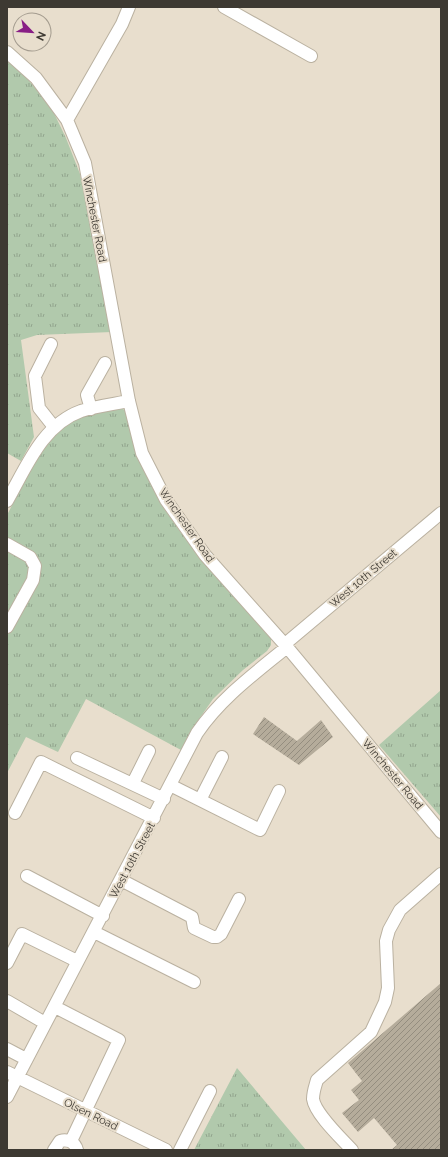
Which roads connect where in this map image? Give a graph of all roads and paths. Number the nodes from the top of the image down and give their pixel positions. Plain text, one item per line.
1 (129, 7) edge
2 (224, 7) edge
3 (7, 52) edge
4 (311, 56) dead end
5 (68, 120) junction
6 (51, 344) dead end
7 (105, 363) dead end
8 (129, 401) junction
9 (91, 409) junction
10 (54, 427) junction
11 (7, 501) edge
12 (441, 513) edge
13 (7, 544) edge
14 (7, 627) edge
15 (286, 645) junction
16 (149, 751) dead end
17 (222, 757) dead end
18 (77, 758) dead end
19 (133, 784) junction
20 (170, 786) junction
21 (279, 791) dead end
22 (164, 799) junction
23 (200, 800) junction
24 (15, 813) dead end
25 (154, 818) junction
26 (441, 832) edge
27 (441, 874) edge
28 (27, 876) dead end
29 (121, 880) junction
30 (239, 899) dead end
31 (103, 916) junction
32 (94, 932) junction
33 (77, 961) junction
34 (7, 963) edge
35 (194, 982) dead end
36 (7, 1001) edge
37 (55, 1007) junction
38 (45, 1023) junction
39 (7, 1049) edge
40 (26, 1059) junction
41 (12, 1075) edge
42 (210, 1091) dead end
43 (7, 1097) edge
44 (86, 1112) junction
45 (74, 1146) edge
46 (54, 1150) edge
47 (166, 1150) edge
48 (180, 1150) edge
49 (352, 1150) edge

1 - 5 street
2 - 4 street
3 - 5 street, Winchester Road
5 - 8 street, Winchester Road
6 - 10 street
7 - 9 street
8 - 9 street
8 - 15 street, Winchester Road
9 - 10 street
10 - 11 street
12 - 15 street, West 10th Street
13 - 14 street
15 - 20 street, West 10th Street
15 - 26 street, Winchester Road
16 - 19 street
17 - 23 street
18 - 19 street
19 - 22 street
20 - 22 street, West 10th Street
20 - 23 street
21 - 23 street
22 - 25 street, West 10th Street
24 - 25 street
25 - 29 street, West 10th Street
27 - 49 street
28 - 31 street
29 - 30 street
29 - 31 street, West 10th Street
31 - 32 street, West 10th Street
32 - 33 street, West 10th Street
32 - 35 street
33 - 34 street
33 - 37 street, West 10th Street
36 - 38 street
37 - 38 street, West 10th Street
37 - 44 street
38 - 40 street, West 10th Street
39 - 40 street
40 - 41 street, West 10th Street
41 - 43 street, West 10th Street
41 - 44 street, Olsen Road
42 - 48 street
44 - 45 street
44 - 47 street, Olsen Road
45 - 46 street

